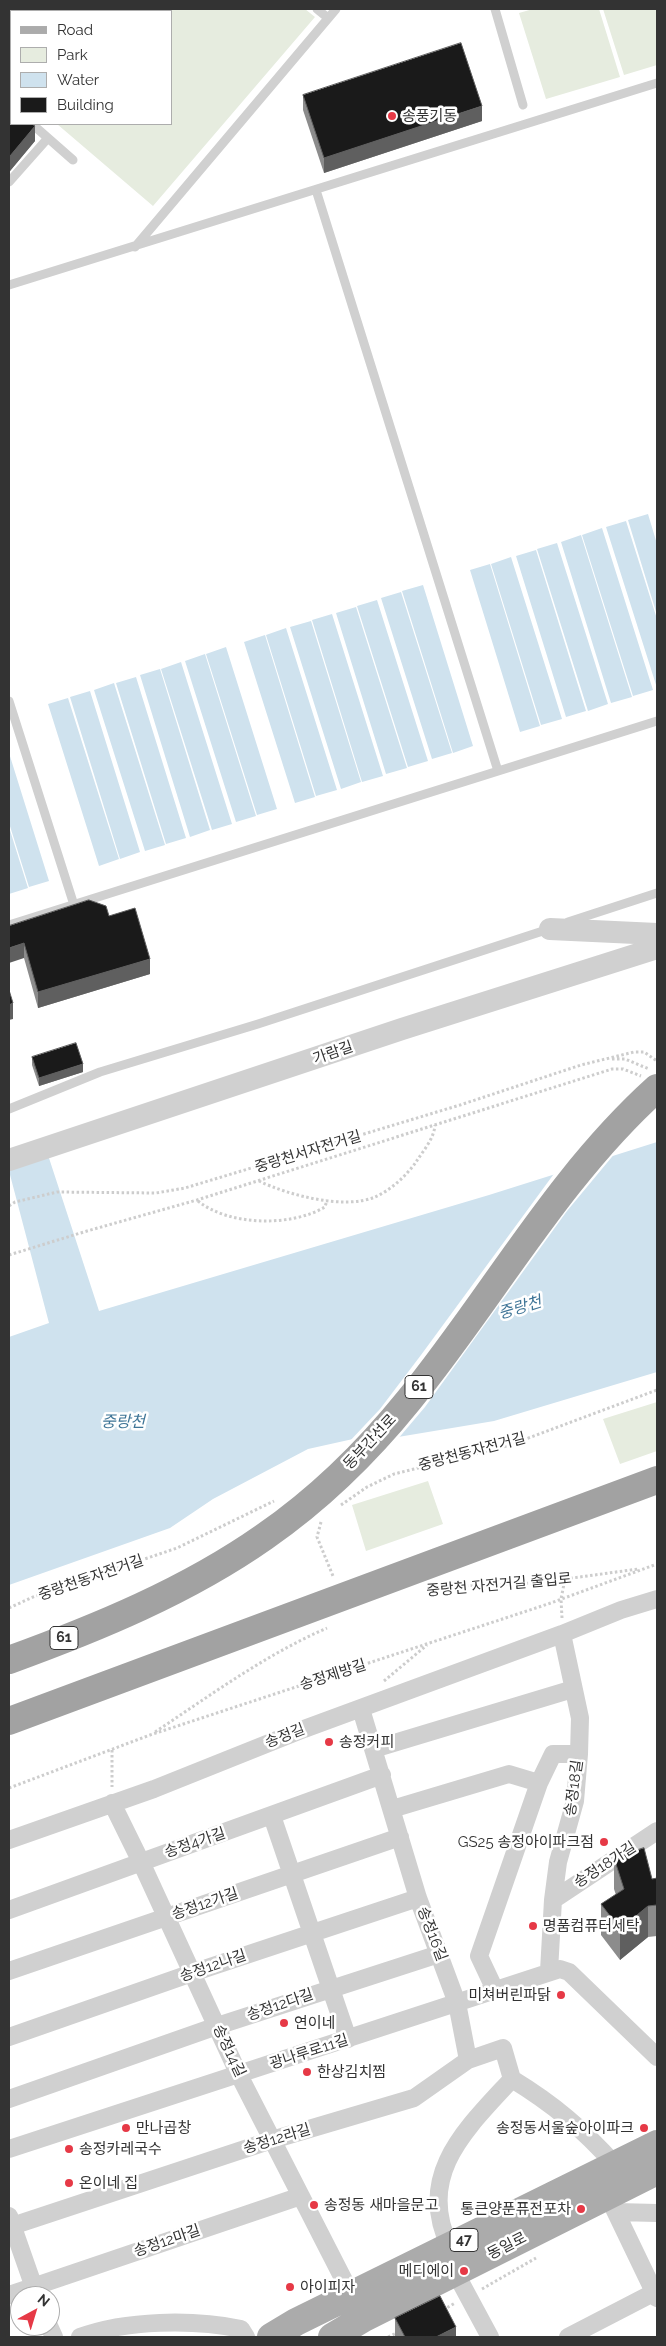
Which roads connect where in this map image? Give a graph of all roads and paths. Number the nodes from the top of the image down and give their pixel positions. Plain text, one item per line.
1 (317, 9) edge
2 (336, 9) edge
3 (495, 9) edge
4 (328, 18) junction
5 (657, 83) edge
6 (523, 105) dead end
7 (33, 125) edge
8 (48, 138) junction
9 (73, 160) dead end
10 (9, 182) edge
11 (316, 190) junction
12 (135, 247) junction
13 (9, 285) edge
14 (9, 701) edge
15 (657, 721) edge
16 (498, 771) junction
17 (657, 893) edge
18 (74, 905) junction
19 (9, 925) edge
20 (550, 929) junction
21 (657, 934) edge
22 (657, 948) edge
23 (602, 1060) junction
24 (657, 1061) edge
25 (654, 1081) edge
26 (9, 1109) edge
27 (435, 1125) junction
28 (9, 1160) edge
29 (258, 1181) junction
30 (197, 1200) junction
31 (327, 1200) junction
32 (9, 1206) edge
33 (9, 1256) edge
34 (657, 1390) edge
35 (657, 1480) edge
36 (282, 1502) dead end
37 (337, 1508) dead end
38 (322, 1517) dead end
39 (657, 1564) edge
40 (644, 1569) junction
41 (333, 1576) dead end
42 (565, 1579) junction
43 (421, 1591) dead end
44 (561, 1599) junction
45 (657, 1600) edge
46 (9, 1608) edge
47 (334, 1625) dead end
48 (562, 1634) junction
49 (430, 1643) junction
50 (9, 1660) edge
51 (381, 1683) dead end
52 (573, 1689) junction
53 (361, 1709) junction
54 (9, 1721) edge
55 (150, 1735) junction
56 (374, 1748) junction
57 (112, 1750) junction
58 (580, 1754) junction
59 (382, 1775) junction
60 (539, 1783) junction
61 (9, 1788) edge
62 (112, 1803) junction
63 (392, 1809) junction
64 (272, 1816) junction
65 (657, 1831) edge
66 (400, 1837) junction
67 (9, 1840) edge
68 (141, 1862) junction
69 (292, 1874) junction
70 (418, 1898) junction
71 (553, 1900) junction
72 (9, 1910) edge
73 (167, 1917) junction
74 (312, 1932) junction
75 (439, 1954) junction
76 (9, 1971) edge
77 (549, 1972) junction
78 (192, 1973) junction
79 (332, 1988) junction
80 (494, 1990) junction
81 (457, 2002) junction
82 (217, 2026) junction
83 (9, 2037) edge
84 (348, 2039) junction
85 (657, 2057) edge
86 (468, 2060) junction
87 (239, 2075) junction
88 (512, 2079) junction
89 (9, 2099) edge
90 (272, 2140) junction
91 (657, 2144) edge
92 (9, 2149) edge
93 (615, 2165) junction
94 (657, 2170) edge
95 (301, 2196) junction
96 (612, 2204) junction
97 (657, 2213) edge
98 (10, 2222) edge
99 (538, 2257) dead end
100 (453, 2259) junction
101 (33, 2286) edge
102 (49, 2286) edge
103 (656, 2295) edge
104 (352, 2296) junction
105 (468, 2297) junction
106 (442, 2310) edge
107 (406, 2328) edge
108 (290, 2330) edge
109 (80, 2337) edge
110 (246, 2337) edge
111 (272, 2337) edge
112 (332, 2337) edge
113 (388, 2337) edge
114 (490, 2337) edge
115 (568, 2337) edge

1 - 4 lane
2 - 4 lane
3 - 6 lane
4 - 12 lane
5 - 11 lane
7 - 8 lane
8 - 9 lane
8 - 10 lane
11 - 12 lane
11 - 16 lane
12 - 13 lane
14 - 18 lane
15 - 16 lane
16 - 18 lane
17 - 20 lane
18 - 19 lane
20 - 21 street
20 - 26 lane
22 - 28 street, 가람길
23 - 24 path, 중랑천서자전거길
23 - 25 path, 중랑천서자전거길
23 - 32 path, 중랑천서자전거길
25 - 27 path
25 - 50 highway, 동부간선로 / 61
27 - 29 path
27 - 31 path
29 - 30 path
29 - 31 path
30 - 31 path
30 - 33 path
34 - 37 path, 중랑천동자전거길
35 - 54 highway
36 - 46 path, 중랑천동자전거길
38 - 41 path
39 - 40 path, 송정제방길
40 - 42 path, 중랑천 자전거길 출입로
40 - 44 path, 송정제방길
42 - 43 path, 중랑천 자전거길 출입로
42 - 44 path
44 - 48 path
44 - 49 path, 송정제방길
45 - 48 street, 송정길
47 - 55 path
48 - 52 street, 송정18길
48 - 53 street, 송정길
49 - 51 path
49 - 55 path, 송정제방길
52 - 56 street
52 - 58 street, 송정18길
53 - 56 street, 송정16길
53 - 62 street, 송정길
55 - 57 path, 송정제방길
56 - 59 street, 송정16길
57 - 61 path, 송정제방길
57 - 62 path
58 - 60 street
58 - 71 street, 송정18길
59 - 63 street, 송정16길
59 - 64 street, 송정4가길
60 - 63 street
60 - 80 street
62 - 67 street, 송정길
62 - 68 street, 송정14길
63 - 66 street, 송정16길
64 - 68 street, 송정4가길
64 - 69 street
65 - 71 street, 송정18가길
66 - 69 street, 송정12가길
66 - 70 street, 송정16길
68 - 72 street, 송정4가길
68 - 73 street, 송정14길
69 - 73 street, 송정12가길
69 - 74 street
70 - 74 street, 송정12나길
70 - 75 street, 송정16길
71 - 77 street, 송정18길
73 - 76 street, 송정12가길
73 - 78 street, 송정14길
74 - 78 street, 송정12나길
74 - 79 street
75 - 79 street, 송정12다길
75 - 81 street, 송정16길
77 - 80 street, 광나루로11길
77 - 85 street, 광나루로11길
78 - 82 street, 송정14길
78 - 83 street, 송정12나길
79 - 82 street, 송정12다길
79 - 84 street
80 - 81 street, 광나루로11길
81 - 84 street, 광나루로11길
81 - 86 street, 송정16길
82 - 87 street, 송정14길
82 - 89 street, 송정12다길
84 - 87 street, 광나루로11길
86 - 88 street, 송정12라길
86 - 90 street, 송정12라길
87 - 90 street, 송정14길
87 - 92 street, 광나루로11길
88 - 93 street
88 - 100 street
90 - 95 street, 송정14길
90 - 98 street, 송정12라길
91 - 93 main road, 동일로 / 47
93 - 100 main road, 동일로 / 47
94 - 96 main road, 동일로 / 47
95 - 102 street, 송정12마길
95 - 104 street, 송정14길
96 - 97 street
96 - 100 main road, 동일로 / 47
96 - 103 street
98 - 101 street, 송정12라길
99 - 105 path
100 - 104 main road, 동일로 / 47
100 - 105 street
100 - 112 main road, 동일로 / 47
103 - 115 street
104 - 108 main road, 동일로 / 47
105 - 106 path
105 - 114 street
107 - 113 path
108 - 111 main road, 동일로 / 47
109 - 110 street

